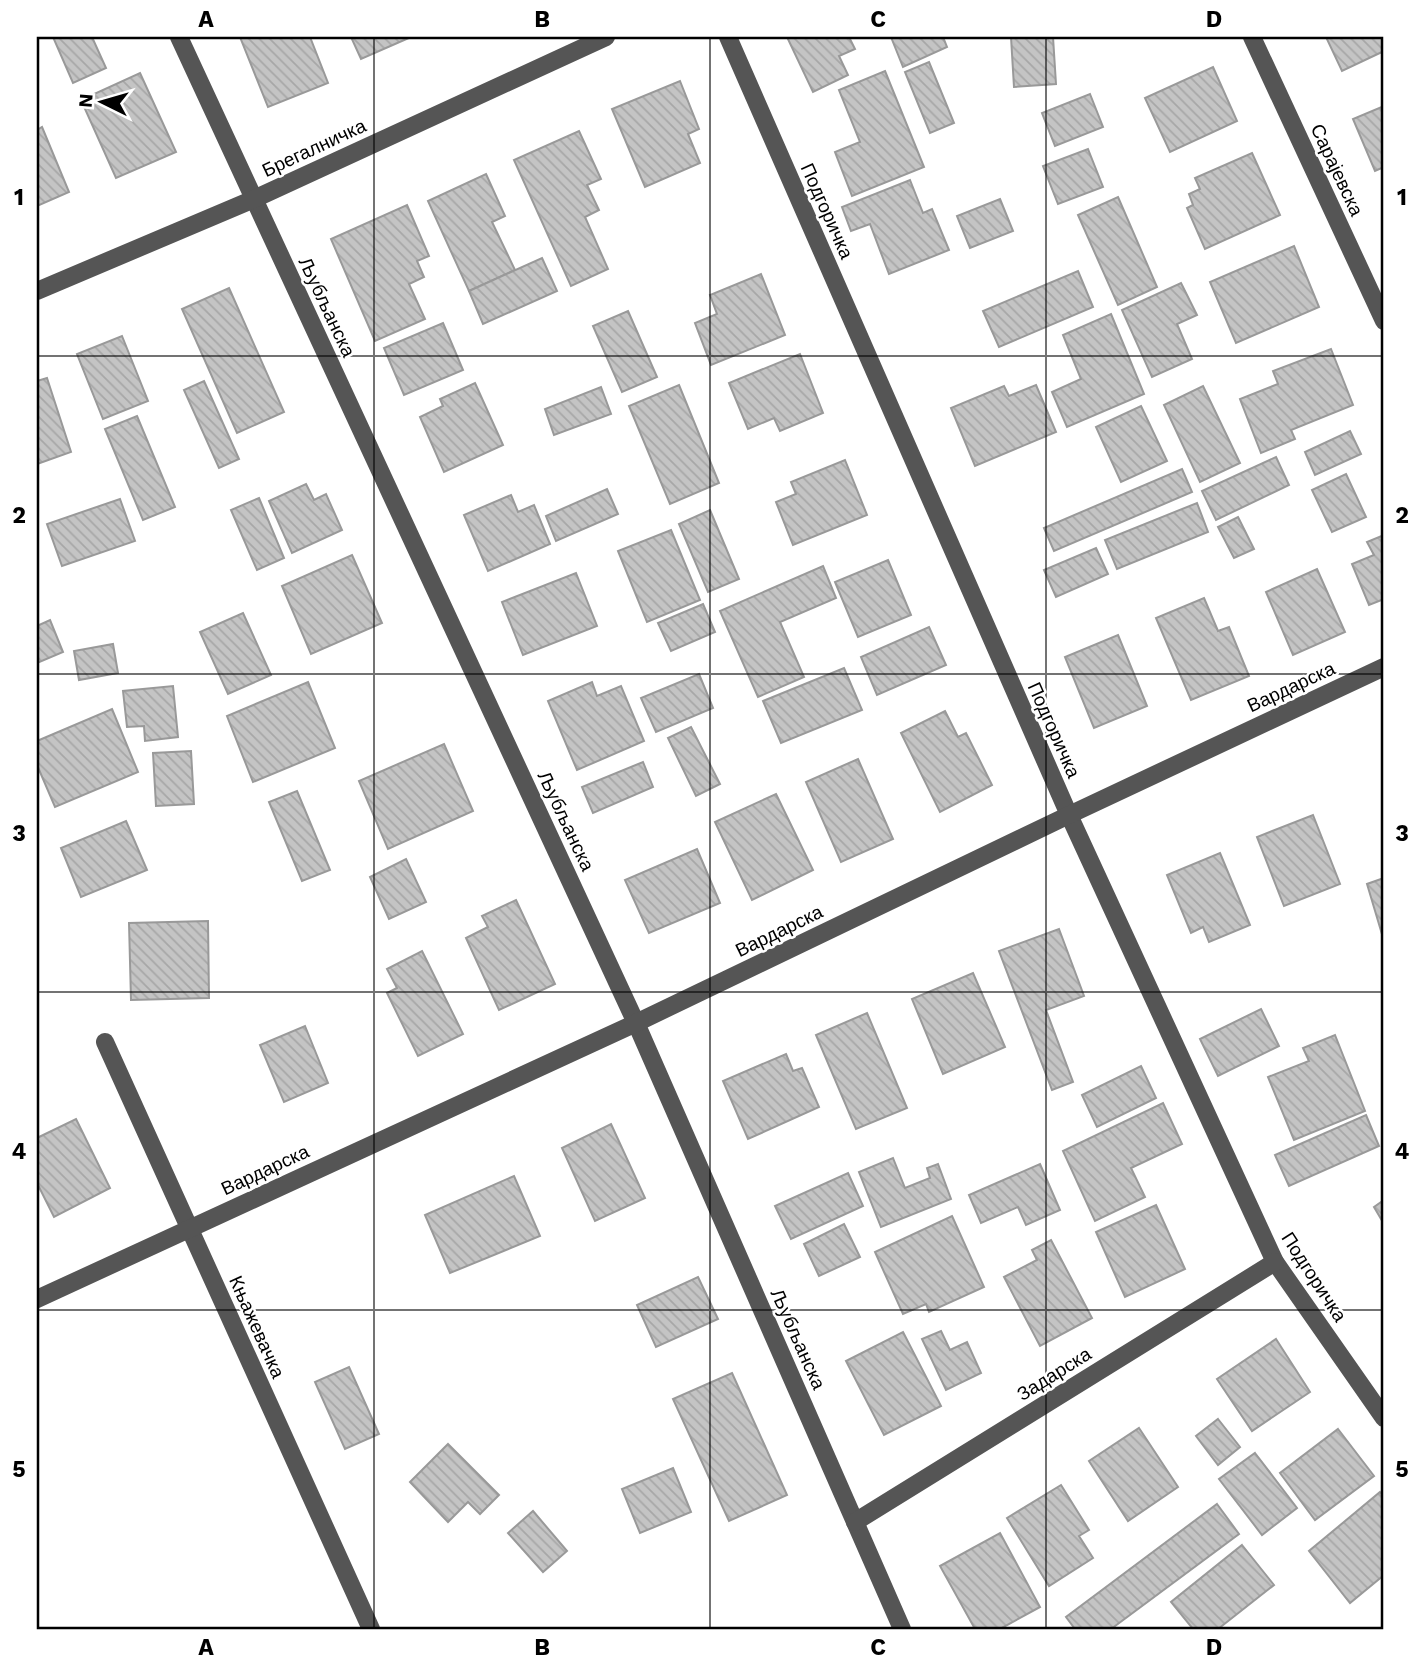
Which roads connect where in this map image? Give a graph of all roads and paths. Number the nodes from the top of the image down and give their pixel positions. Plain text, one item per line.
1 (179, 37) edge
2 (606, 37) edge
3 (728, 37) edge
4 (1252, 37) edge
5 (254, 199) junction
6 (37, 291) edge
7 (1384, 321) edge
8 (1384, 667) edge
9 (1069, 815) junction
10 (636, 1023) junction
11 (105, 1042) dead end
12 (189, 1228) junction
13 (1275, 1262) junction
14 (37, 1299) edge
15 (1384, 1418) edge
16 (855, 1522) junction
17 (371, 1629) edge
18 (902, 1629) edge

1 - 5 street, Љубљанска
2 - 5 street, Брегалничка
3 - 9 street, Подгоричка
4 - 7 street, Сарајевска
5 - 6 street, Брегалничка
5 - 10 street, Љубљанска
8 - 9 street, Вардарска
9 - 10 street, Вардарска
9 - 13 street, Подгоричка
10 - 12 street, Вардарска
10 - 16 street, Љубљанска
11 - 12 street, Књажевачка
12 - 14 street, Вардарска
12 - 17 street, Књажевачка
13 - 15 street, Подгоричка
13 - 16 street, Задарска
16 - 18 street, Љубљанска

